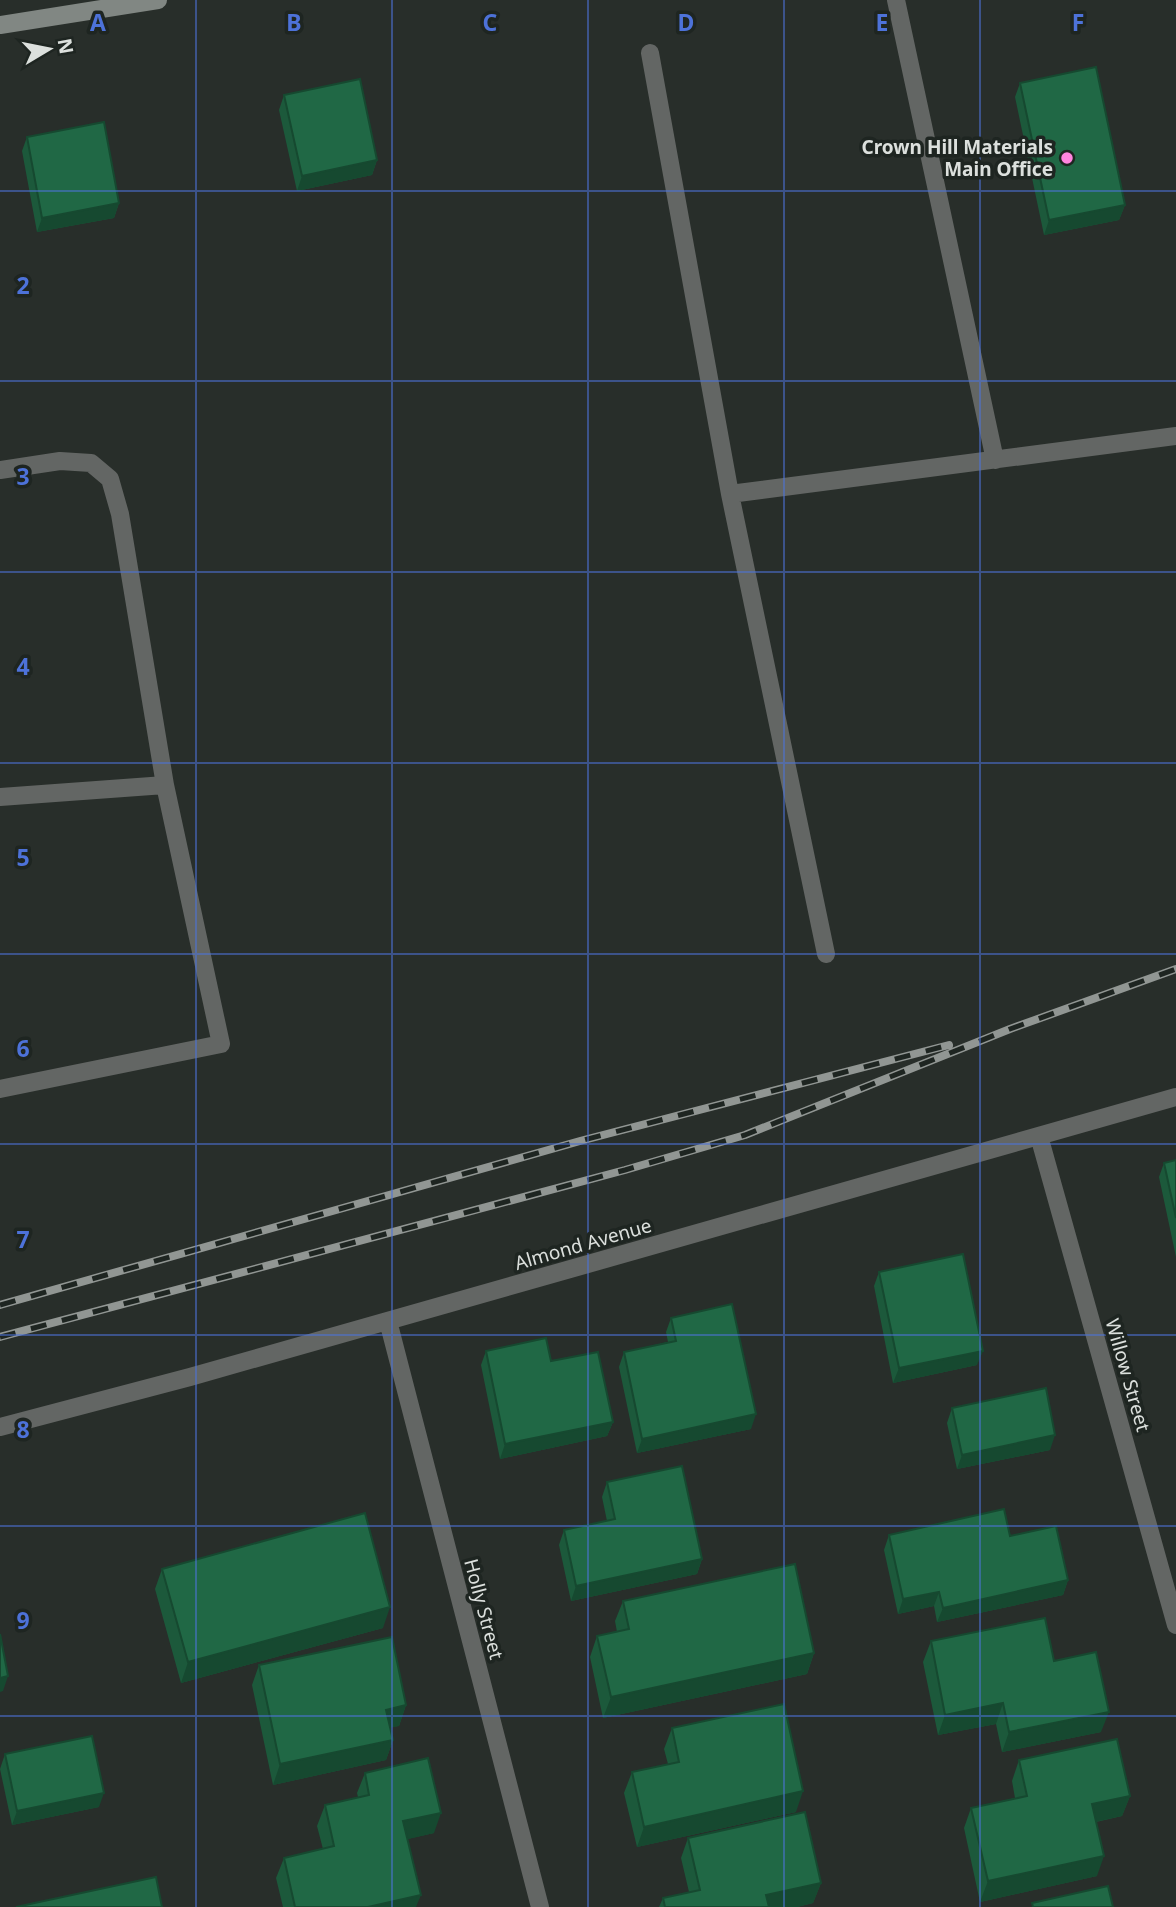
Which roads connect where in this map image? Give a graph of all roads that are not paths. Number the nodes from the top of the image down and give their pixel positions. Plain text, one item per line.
1 (159, 0) edge
2 (896, 0) edge
3 (0, 25) edge
4 (650, 53) dead end
5 (1176, 436) edge
6 (995, 460) junction
7 (0, 470) edge
8 (730, 495) junction
9 (165, 785) junction
10 (0, 797) edge
11 (826, 954) dead end
12 (0, 1089) edge
13 (1176, 1097) edge
14 (1039, 1136) junction
15 (388, 1321) junction
16 (0, 1427) edge
17 (1176, 1625) edge
18 (540, 1907) edge

1 - 3 main road
2 - 6 street
4 - 8 street
5 - 6 street
6 - 8 street
7 - 9 street
8 - 11 street
9 - 10 street
9 - 12 street
13 - 14 street, Almond Avenue
14 - 15 street, Almond Avenue
14 - 17 street, Willow Street
15 - 16 street, Almond Avenue
15 - 18 street, Holly Street

